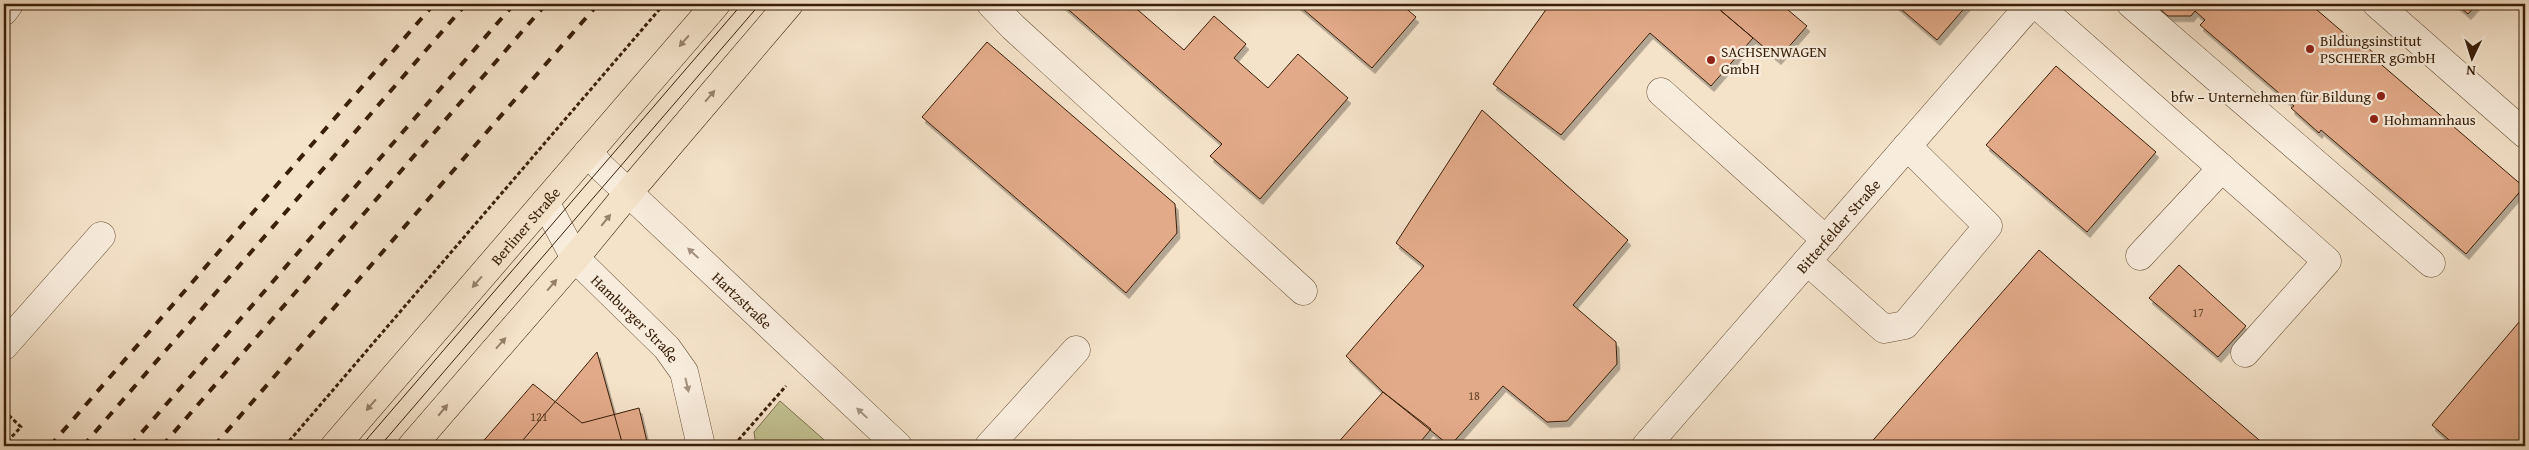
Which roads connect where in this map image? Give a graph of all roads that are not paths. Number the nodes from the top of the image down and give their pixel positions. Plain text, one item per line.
1 (9, 4) edge
2 (716, 4) edge
3 (790, 4) edge
4 (991, 4) edge
5 (2031, 4) edge
6 (2036, 4) edge
7 (2131, 4) edge
8 (2377, 4) edge
9 (4, 11) edge
10 (1661, 92) dead end
11 (2525, 134) edge
12 (1907, 146) junction
13 (588, 152) junction
14 (2222, 168) junction
15 (629, 192) junction
16 (545, 202) junction
17 (101, 236) dead end
18 (1826, 240) junction
19 (2140, 256) dead end
20 (575, 258) junction
21 (1807, 261) junction
22 (2431, 262) dead end
23 (1303, 291) dead end
24 (4, 346) edge
25 (1076, 350) dead end
26 (2245, 353) dead end
27 (335, 446) edge
28 (412, 446) edge
29 (701, 446) edge
30 (898, 446) edge
31 (989, 446) edge
32 (1646, 446) edge

1 - 9 street
2 -> 13 main road, Berliner Straße
15 -> 3 main road
4 - 23 street
5 - 12 street, Bitterfelder Straße
6 - 14 street
7 - 22 street
8 - 11 street
10 - 18 street
12 - 18 street, Bitterfelder Straße
12 - 21 street
13 - 15 street, Hartzstraße
13 - 16 main road, Berliner Straße
14 - 19 street
14 - 26 street
20 -> 15 main road
30 -> 15 street, Hartzstraße
16 - 20 street, Hamburger Straße
16 -> 27 main road, Berliner Straße
17 - 24 street
18 - 21 street, Bitterfelder Straße
28 -> 20 main road
20 -> 29 street, Hamburger Straße
21 - 32 street, Bitterfelder Straße
25 - 31 street

